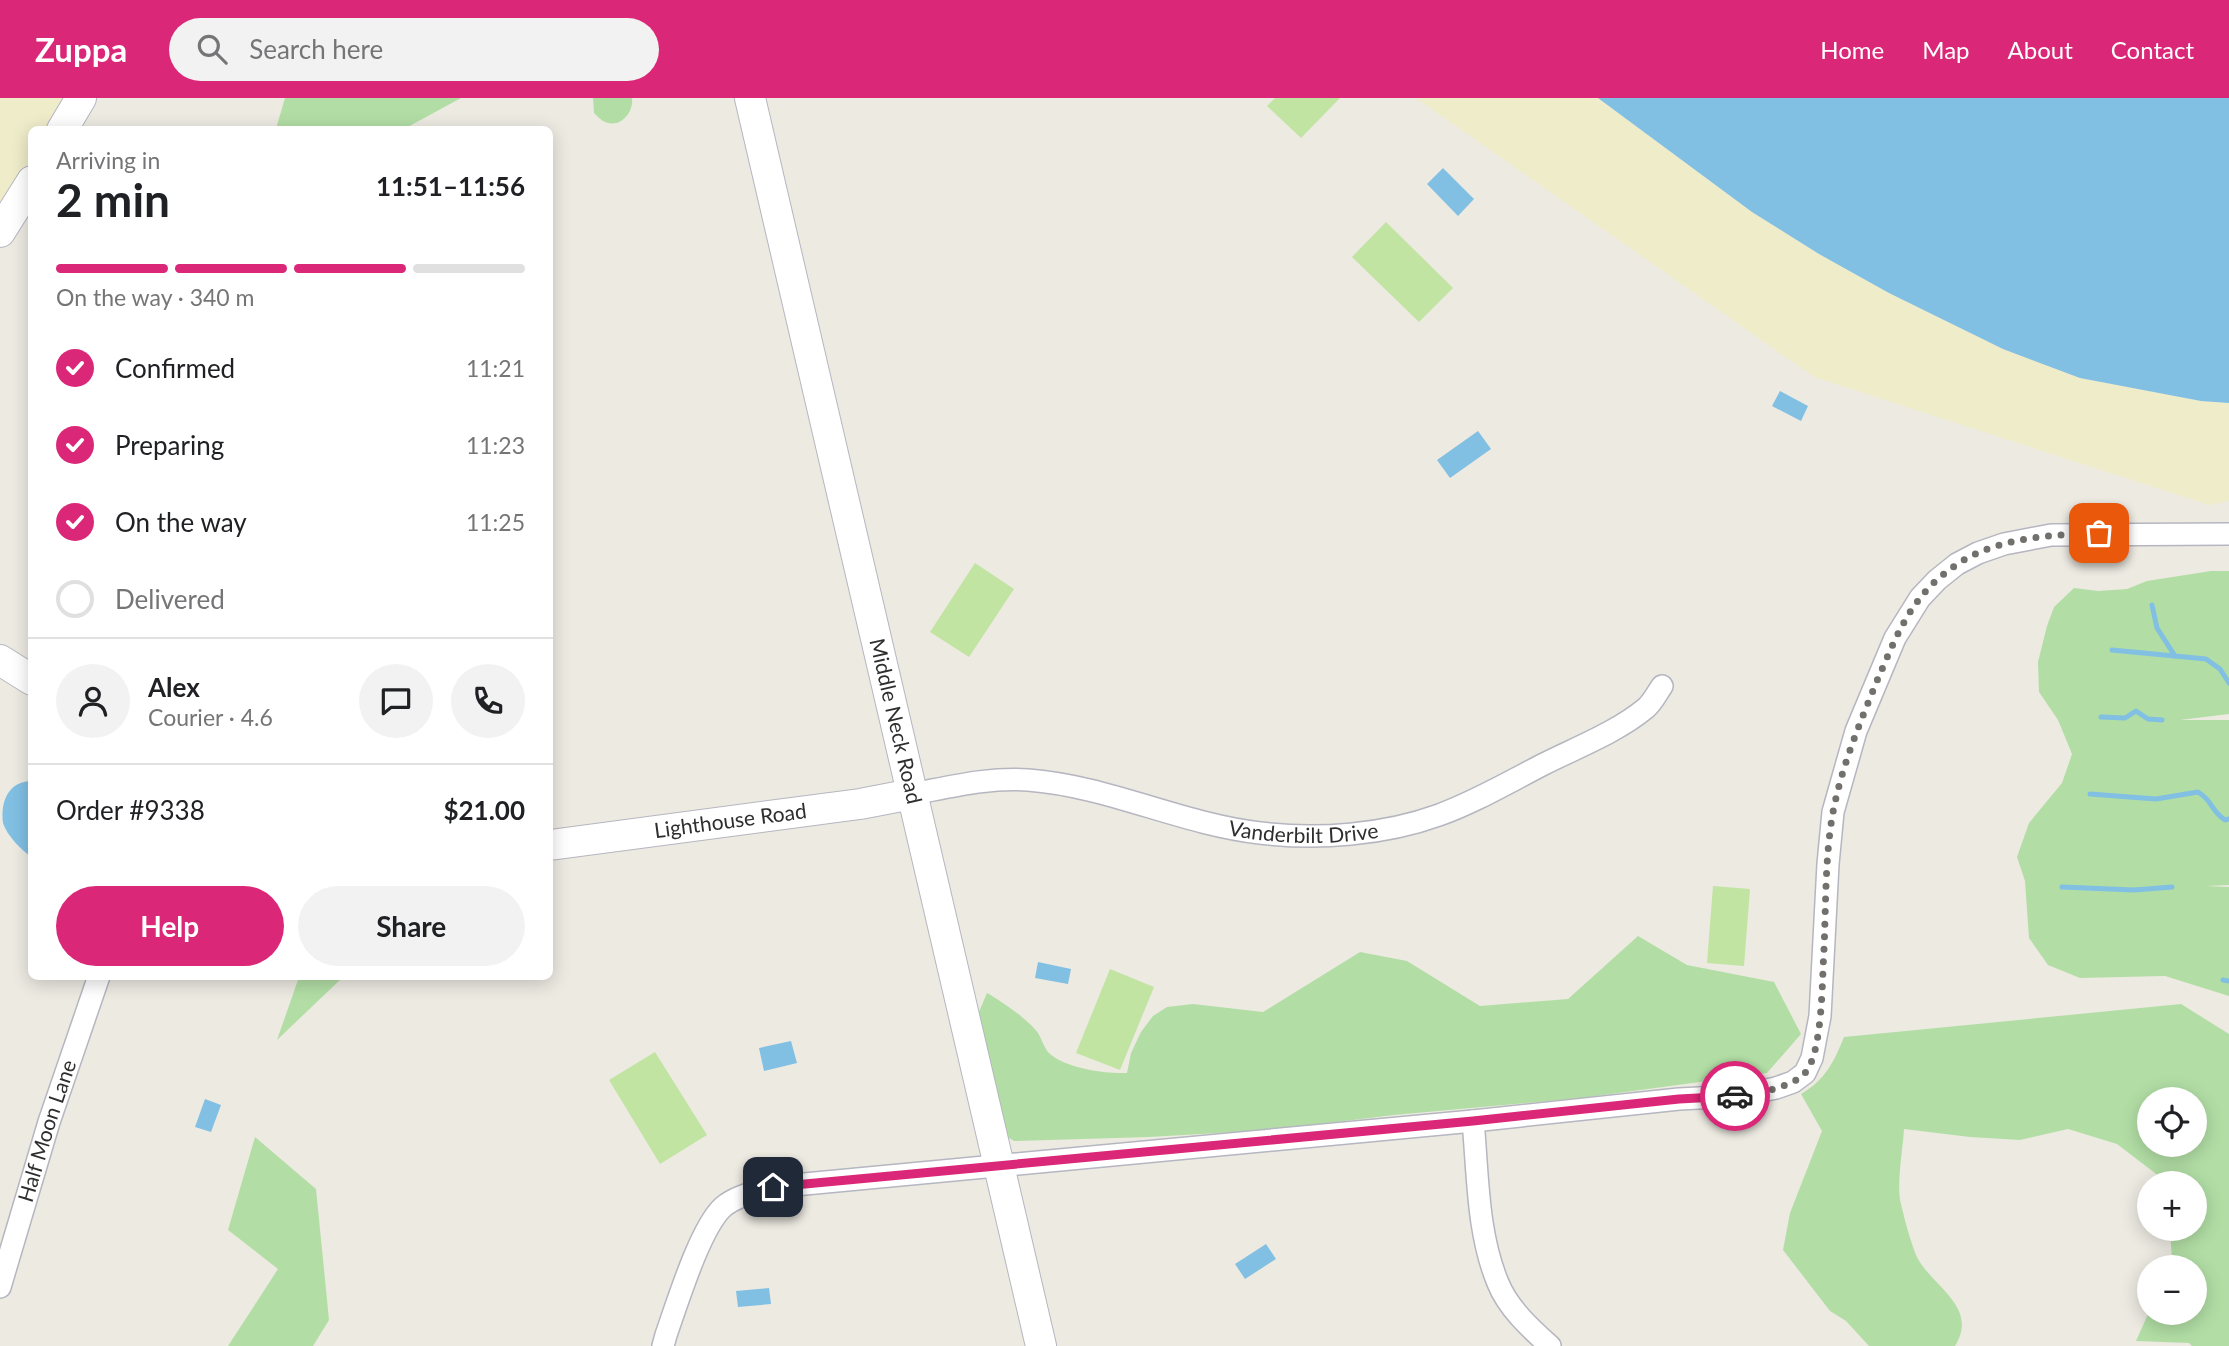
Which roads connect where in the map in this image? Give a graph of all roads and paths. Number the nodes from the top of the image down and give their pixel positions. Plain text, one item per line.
1 (81, 98) edge
2 (750, 98) edge
3 (64, 126) edge
4 (28, 187) edge
5 (0, 232) edge
6 (2229, 534) edge
7 (0, 660) edge
8 (28, 678) edge
9 (1662, 686) dead end
10 (912, 794) junction
11 (553, 845) edge
12 (98, 980) edge
13 (1473, 1121) junction
14 (998, 1165) junction
15 (0, 1287) edge
16 (663, 1346) edge
17 (1041, 1346) edge
18 (1550, 1346) edge

1 - 3 street
2 - 10 street, Middle Neck Road
4 - 5 street
6 - 13 street
7 - 8 street
9 - 10 street, Vanderbilt Drive
10 - 11 street, Lighthouse Road
10 - 14 street, Middle Neck Road
12 - 15 street, Half Moon Lane
13 - 14 street
13 - 18 street
14 - 16 street
14 - 17 street, Middle Neck Road

